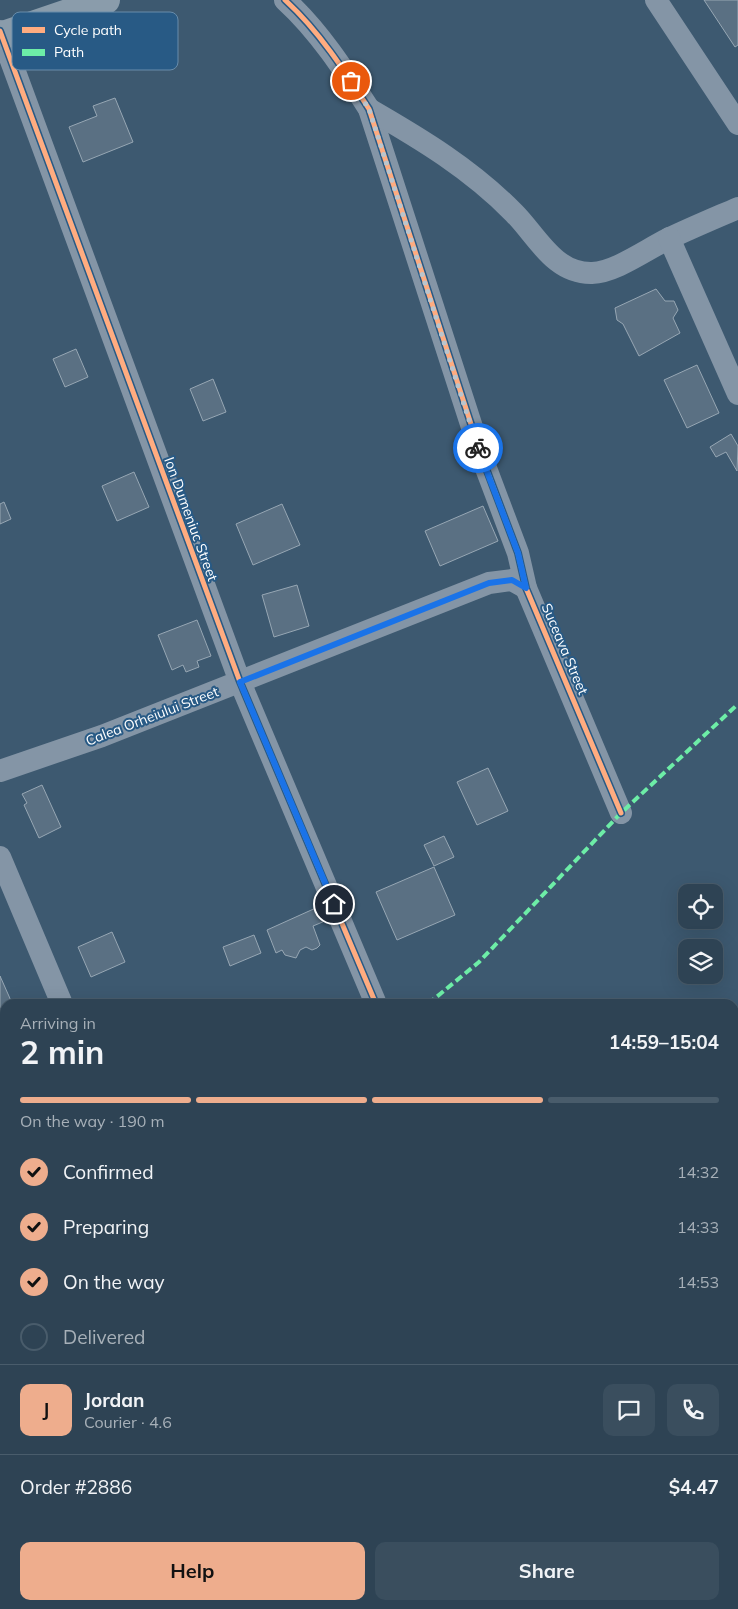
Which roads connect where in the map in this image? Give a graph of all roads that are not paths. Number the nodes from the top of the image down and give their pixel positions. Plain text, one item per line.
1 (106, 0) edge
2 (286, 0) edge
3 (656, 0) edge
4 (69, 12) edge
5 (12, 30) edge
6 (0, 34) edge
7 (12, 66) edge
8 (13, 70) edge
9 (369, 109) junction
10 (738, 124) edge
11 (738, 208) edge
12 (669, 238) junction
13 (738, 394) edge
14 (526, 588) junction
15 (240, 682) junction
16 (0, 771) edge
17 (621, 813) dead end
18 (0, 857) edge
19 (60, 999) edge
20 (374, 999) edge

1 - 4 street
2 - 9 street, Suceava Street
3 - 10 street
5 - 6 street
6 - 7 street, Ion Dumeniuc Street
8 - 15 street, Ion Dumeniuc Street
9 - 12 street
9 - 14 street, Suceava Street
11 - 12 street
12 - 13 street
14 - 15 street, Calea Orheiului Street
14 - 17 street, Suceava Street
15 - 16 street, Calea Orheiului Street
15 - 20 street, Ion Dumeniuc Street
18 - 19 street

